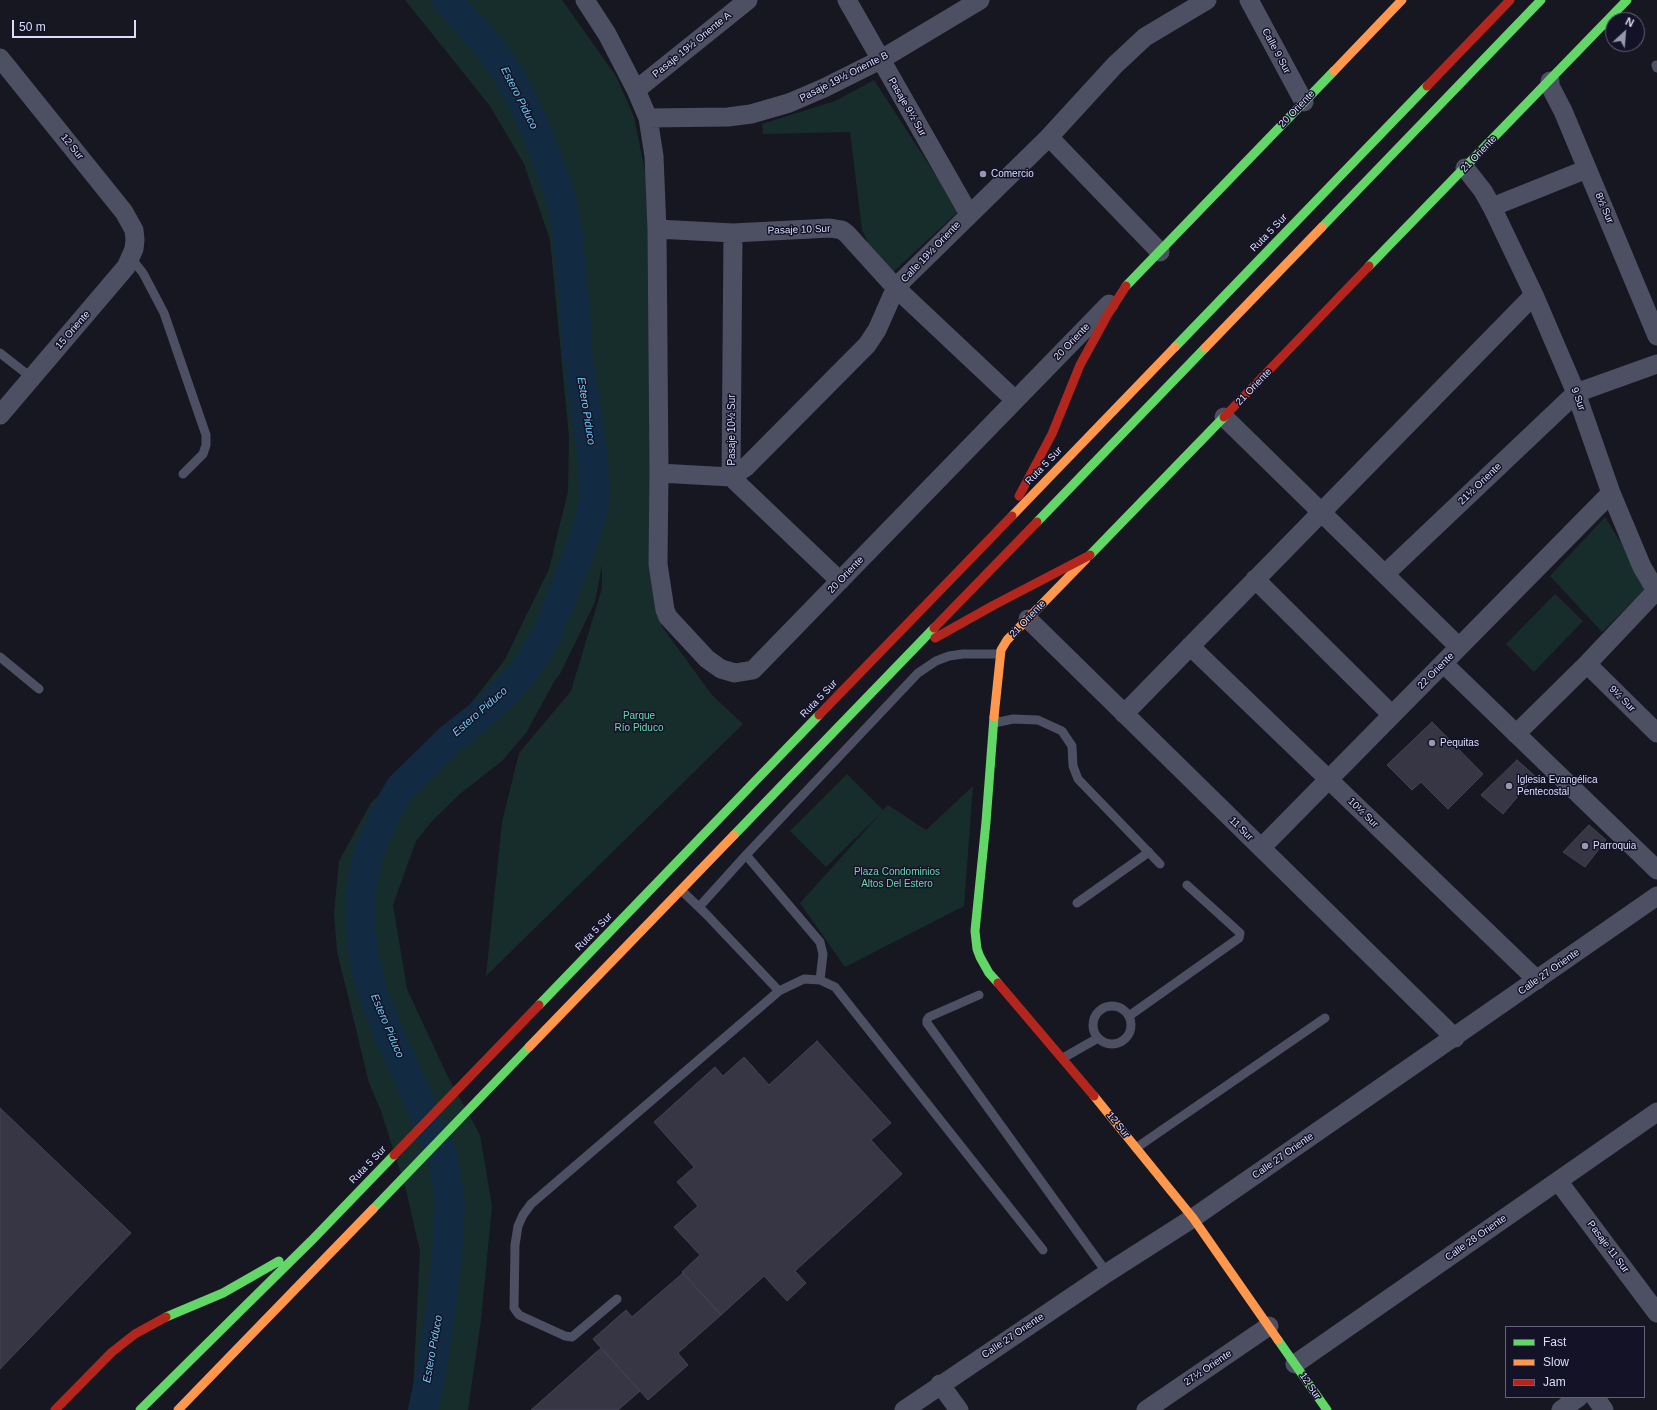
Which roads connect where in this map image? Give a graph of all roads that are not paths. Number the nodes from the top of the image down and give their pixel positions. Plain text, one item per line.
1 (585, 0) edge
2 (748, 0) edge
3 (847, 0) edge
4 (980, 0) edge
5 (1207, 0) edge
6 (1249, 0) edge
7 (1402, 0) edge
8 (1510, 0) edge
9 (1541, 0) edge
10 (1627, 0) edge
11 (0, 58) edge
12 (880, 60) junction
13 (1550, 81) junction
14 (636, 90) junction
15 (1304, 102) junction
16 (648, 118) junction
17 (1049, 137) junction
18 (1465, 168) junction
19 (1587, 169) junction
20 (1492, 207) junction
21 (969, 214) junction
22 (657, 229) junction
23 (733, 232) junction
24 (135, 240) joint
25 (1160, 252) junction
26 (131, 258) junction
27 (1126, 286) junction
28 (896, 288) junction
29 (1534, 295) junction
30 (1657, 336) edge
31 (0, 353) edge
32 (1657, 364) edge
33 (32, 378) junction
34 (1576, 393) junction
35 (1015, 400) junction
36 (0, 415) edge
37 (1224, 417) junction
38 (659, 473) junction
39 (183, 474) dead end
40 (731, 477) junction
41 (1611, 493) junction
42 (1321, 512) junction
43 (1002, 525) junction
44 (1090, 555) junction
45 (1385, 574) junction
46 (1255, 579) junction
47 (840, 581) junction
48 (1656, 592) edge
49 (1028, 619) junction
50 (1190, 646) junction
51 (1459, 647) junction
52 (1000, 654) junction
53 (0, 657) edge
54 (904, 659) junction
55 (1443, 664) junction
56 (1587, 664) junction
57 (39, 689) dead end
58 (1124, 714) junction
59 (1392, 715) junction
60 (993, 723) junction
61 (1516, 734) junction
62 (1657, 734) edge
63 (1329, 780) junction
64 (986, 822) joint
65 (1261, 848) junction
66 (1149, 852) junction
67 (746, 855) junction
68 (1160, 864) dead end
69 (1657, 870) edge
70 (1187, 885) dead end
71 (681, 890) junction
72 (1657, 896) edge
73 (1076, 904) dead end
74 (699, 907) junction
75 (820, 980) junction
76 (1537, 980) junction
77 (779, 991) junction
78 (979, 995) dead end
79 (1129, 1016) junction
80 (1325, 1018) dead end
81 (1098, 1038) junction
82 (1455, 1038) junction
83 (1063, 1058) junction
84 (1657, 1112) edge
85 (1136, 1148) junction
86 (1558, 1181) junction
87 (1193, 1218) junction
88 (310, 1241) junction
89 (1043, 1250) dead end
90 (1107, 1273) junction
91 (617, 1298) dead end
92 (1657, 1313) edge
93 (1269, 1326) junction
94 (1295, 1364) junction
95 (940, 1384) junction
96 (1578, 1398) edge
97 (1596, 1398) edge
98 (55, 1410) edge
99 (140, 1410) edge
100 (178, 1410) edge
101 (904, 1410) edge
102 (959, 1410) edge
103 (1146, 1410) edge
104 (1327, 1410) edge
105 (1561, 1410) edge
106 (1604, 1410) edge

1 - 14 street
2 - 14 street, Pasaje 19½ Oriente A
3 - 12 street, Pasaje 9½ Sur
4 - 12 street, Pasaje 19½ Oriente B
5 - 17 street, Calle 19½ Oriente
6 - 15 street, Calle 9 Sur
7 - 15 main road, 20 Oriente
8 - 43 main road, Ruta 5 Sur
9 - 54 main road
10 - 13 main road, 21 Oriente
11 - 24 street, 12 Sur
12 - 16 street, Pasaje 19½ Oriente B
12 - 21 street, Pasaje 9½ Sur
13 - 18 main road, 21 Oriente
13 - 19 street, 8½ Sur
14 - 16 street
15 - 25 main road, 20 Oriente
16 - 22 street
17 - 21 street, Calle 19½ Oriente
17 - 25 street
18 - 20 street, 9 Sur
18 - 37 main road, 21 Oriente
19 - 20 street
19 - 30 street, 8½ Sur
20 - 29 street, 9 Sur
21 - 28 street, Calle 19½ Oriente
22 - 23 street, Pasaje 10 Sur
22 - 38 street
23 - 28 street, Pasaje 10 Sur
23 - 40 street, Pasaje 10½ Sur
24 - 26 street, 15 Oriente
25 - 27 main road, 20 Oriente
26 - 33 street, 15 Oriente
26 - 39 lane
27 - 35 street, 20 Oriente
27 - 43 main road
28 - 35 street, Pasaje 10 Sur
28 - 40 street, Calle 19½ Oriente
29 - 34 street, 9 Sur
29 - 42 street
31 - 33 lane
32 - 34 street
33 - 36 street, 15 Oriente
34 - 41 street, 9 Sur
34 - 45 street, 21½ Oriente
35 - 47 street, 20 Oriente
37 - 42 street
37 - 44 main road, 21 Oriente
38 - 40 street
38 - 47 street, 20 Oriente
40 - 47 street, Pasaje 10½ Sur
41 - 48 street, 9 Sur
41 - 51 street, 22 Oriente
42 - 45 street
42 - 46 street
43 - 88 main road, Ruta 5 Sur
44 - 49 main road, 21 Oriente
44 - 54 main road
45 - 51 street
46 - 50 street
46 - 59 street
48 - 56 street
49 - 52 main road, 21 Oriente
49 - 58 street, 11 Sur
50 - 58 street
50 - 63 street, 10½ Sur
51 - 55 street, 22 Oriente
52 - 60 main road, 21 Oriente
52 - 67 lane
53 - 57 lane
54 - 71 main road
55 - 59 street, 22 Oriente
55 - 61 street
56 - 61 street
56 - 62 street, 9½ Sur
58 - 65 street, 11 Sur
59 - 63 street, 22 Oriente
60 - 64 main road, 21 Oriente
60 - 66 lane
61 - 69 street
63 - 65 street, 22 Oriente
63 - 76 street, 10½ Sur
64 - 83 main road, 12 Sur
65 - 82 street, 11 Sur
66 - 68 lane
66 - 73 lane
67 - 74 lane
67 - 75 lane
70 - 79 lane
71 - 74 lane
71 - 100 main road
72 - 76 street, Calle 27 Oriente
74 - 77 lane
75 - 77 lane
75 - 89 lane
76 - 82 street, Calle 27 Oriente
77 - 91 lane
78 - 90 lane
79 - 81 lane
79 - 81 lane
80 - 85 lane
81 - 83 lane
82 - 87 street, Calle 27 Oriente
83 - 85 main road, 12 Sur
84 - 86 street, Calle 28 Oriente
85 - 87 main road, 12 Sur
86 - 92 street, Pasaje 11 Sur
86 - 94 street, Calle 28 Oriente
87 - 90 street, Calle 27 Oriente
87 - 93 main road, 12 Sur
88 - 98 main road
88 - 99 main road, Ruta 5 Sur
90 - 95 street, Calle 27 Oriente
93 - 94 main road, 12 Sur
93 - 103 street, 27½ Oriente
94 - 104 main road, 12 Sur
95 - 101 street, Calle 27 Oriente
95 - 102 street
96 - 105 street
97 - 106 street

